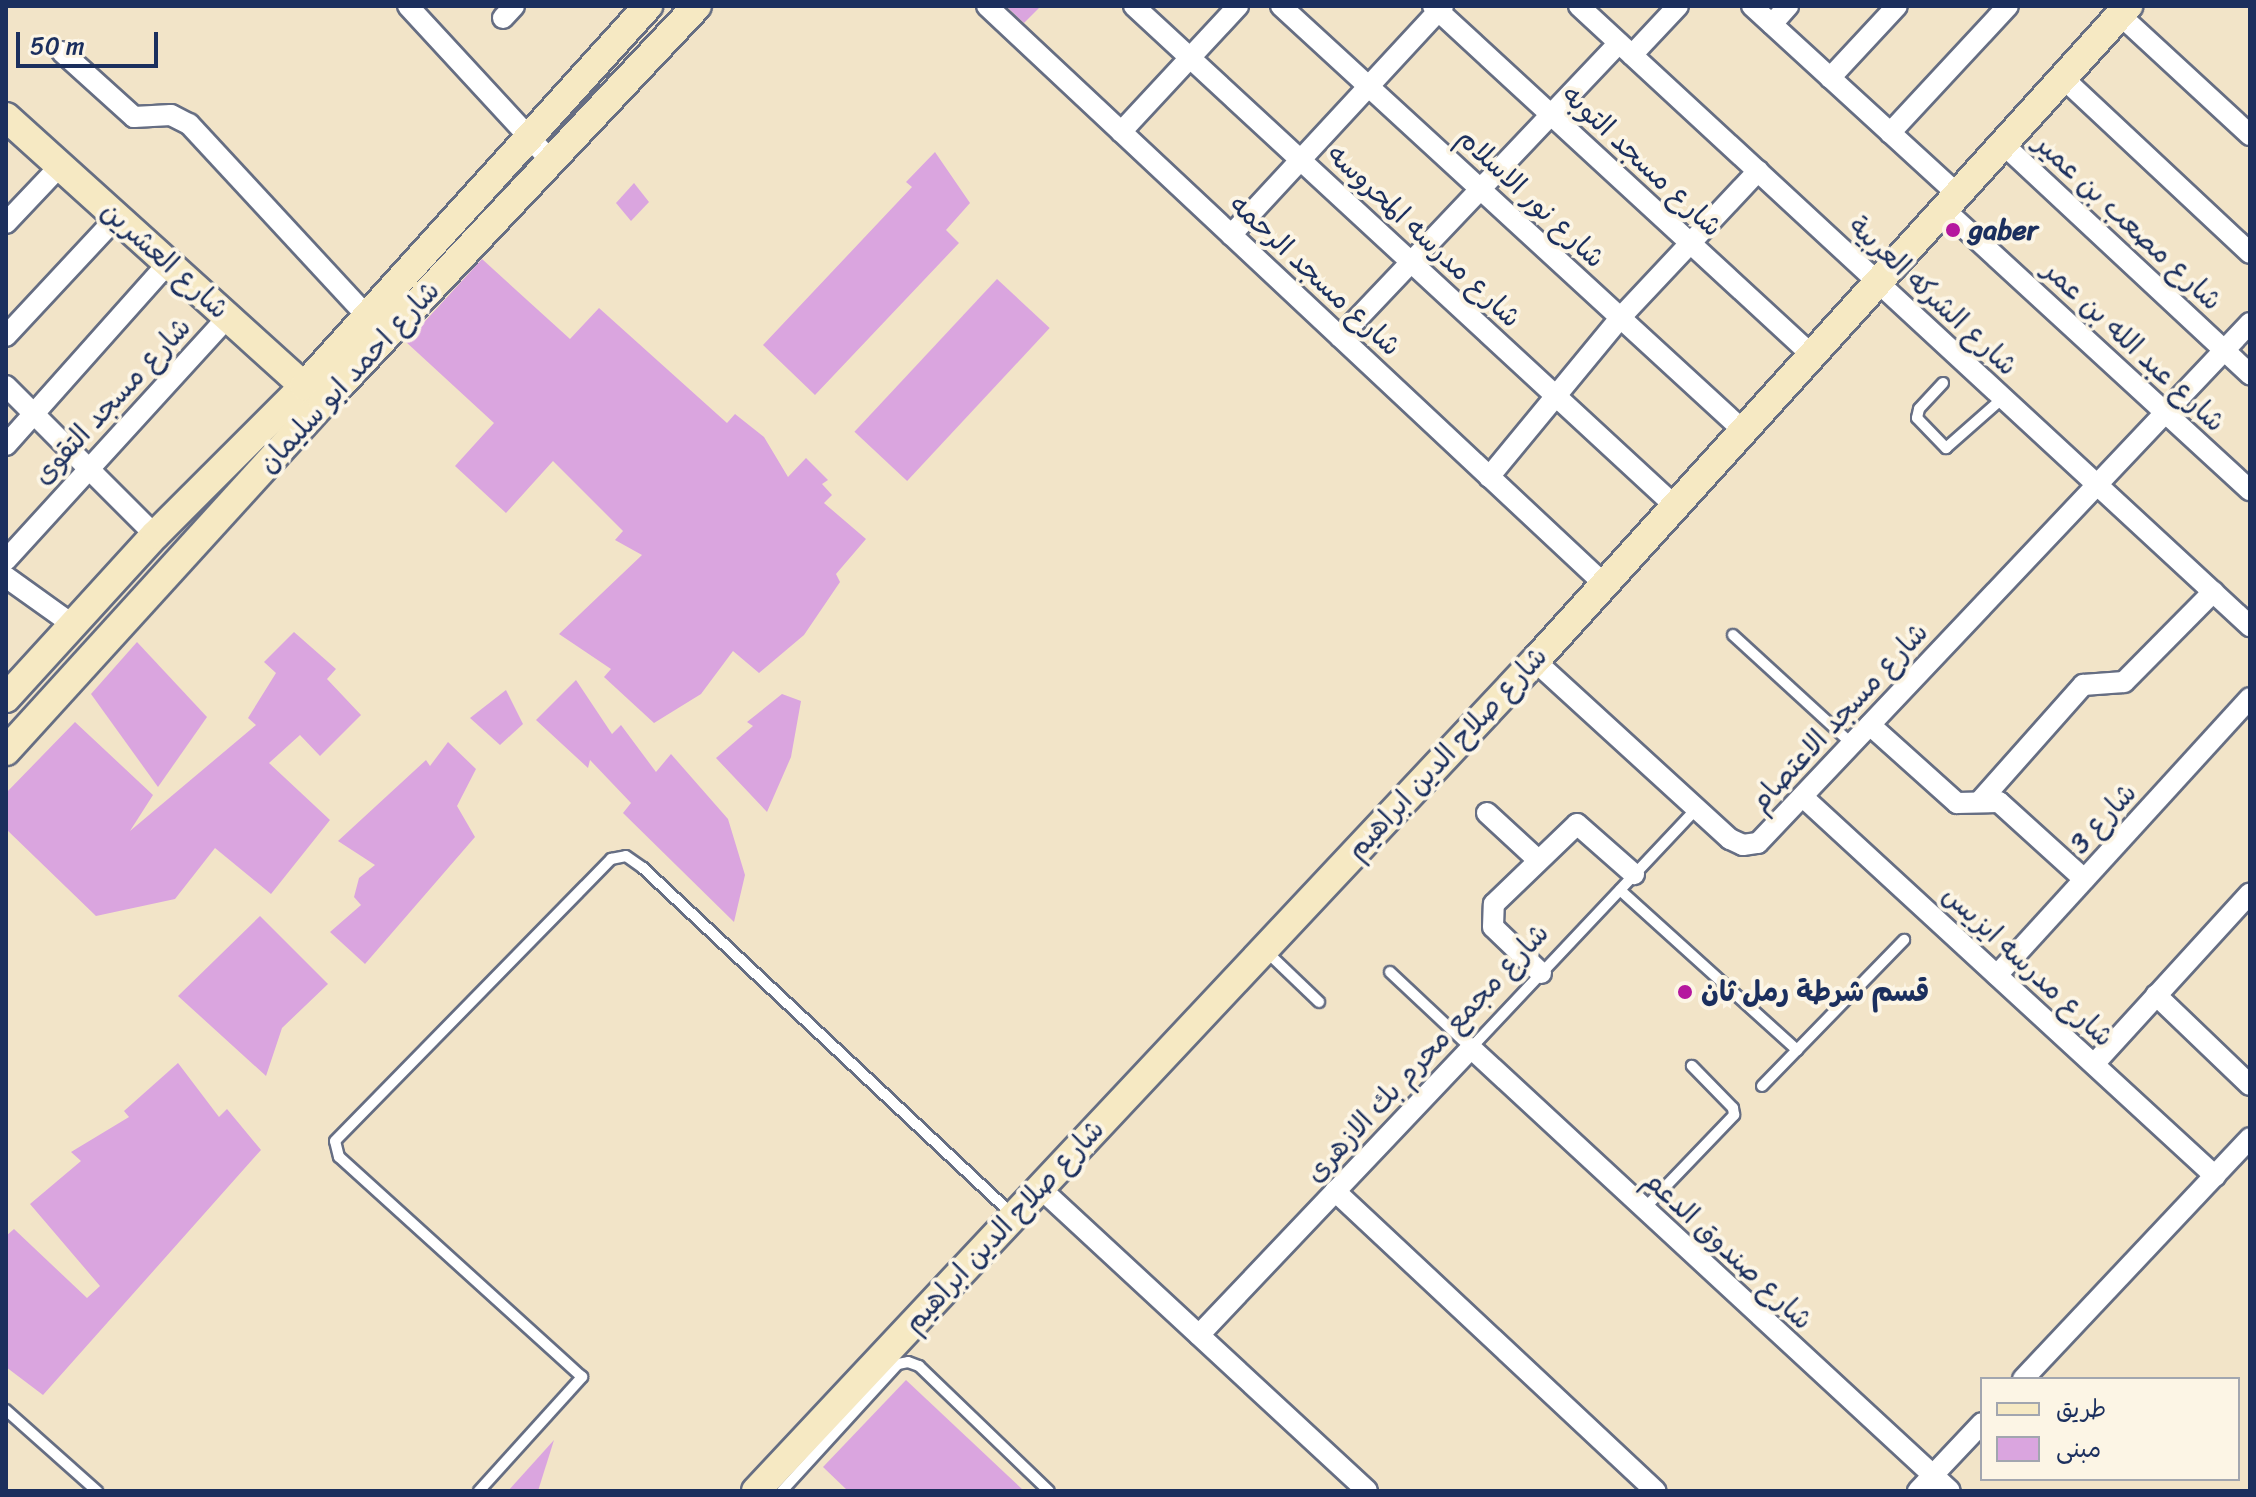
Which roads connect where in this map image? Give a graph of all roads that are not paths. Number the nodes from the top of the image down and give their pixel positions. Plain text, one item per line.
1 (408, 6) edge
2 (697, 6) edge
3 (987, 6) edge
4 (1134, 6) edge
5 (1238, 6) edge
6 (1281, 6) edge
7 (1579, 6) edge
8 (1678, 6) edge
9 (1752, 6) edge
10 (1788, 6) edge
11 (1897, 6) edge
12 (2008, 6) edge
13 (1438, 8) edge
14 (636, 10) edge
15 (2124, 10) edge
16 (1772, 24) junction
17 (1625, 49) junction
18 (62, 52) dead end
19 (1190, 58) junction
20 (1830, 78) junction
21 (2063, 78) junction
22 (1368, 87) junction
23 (1551, 115) junction
24 (6, 117) edge
25 (1121, 132) junction
26 (1890, 133) junction
27 (2250, 135) edge
28 (529, 137) junction
29 (2003, 144) junction
30 (1300, 160) junction
31 (551, 161) junction
32 (60, 166) junction
33 (1758, 171) junction
34 (1480, 189) junction
35 (1952, 202) junction
36 (117, 217) junction
37 (6, 223) edge
38 (1231, 235) junction
39 (1690, 243) junction
40 (2250, 253) edge
41 (1411, 262) junction
42 (168, 263) junction
43 (1879, 284) junction
44 (367, 316) junction
45 (228, 317) junction
46 (1620, 318) junction
47 (2250, 323) edge
48 (6, 336) edge
49 (1340, 337) junction
50 (2224, 350) junction
51 (1813, 356) junction
52 (2250, 374) edge
53 (1943, 383) dead end
54 (6, 386) edge
55 (314, 394) junction
56 (1559, 398) junction
57 (2003, 398) junction
58 (2165, 412) junction
59 (34, 414) junction
60 (1745, 432) junction
61 (6, 445) edge
62 (89, 467) junction
63 (1489, 477) junction
64 (2096, 484) junction
65 (2250, 490) edge
66 (1676, 507) junction
67 (155, 535) junction
68 (6, 560) edge
69 (6, 577) edge
70 (1605, 585) junction
71 (2213, 592) junction
72 (73, 625) junction
73 (2250, 626) edge
74 (1733, 635) dead end
75 (1535, 661) junction
76 (10, 687) edge
77 (2250, 698) edge
78 (1870, 725) junction
79 (1852, 744) junction
80 (6, 751) edge
81 (1803, 797) junction
82 (1981, 800) junction
83 (1696, 809) junction
84 (1487, 813) dead end
85 (1537, 859) junction
86 (1634, 874) junction
87 (2084, 879) junction
88 (1620, 890) junction
89 (2250, 893) edge
90 (1904, 940) dead end
91 (1263, 949) junction
92 (1390, 972) dead end
93 (1541, 973) junction
94 (1997, 975) junction
95 (2156, 995) junction
96 (1319, 1002) dead end
97 (1471, 1048) junction
98 (1797, 1050) junction
99 (2094, 1064) junction
100 (1692, 1066) dead end
101 (2250, 1085) edge
102 (1762, 1086) dead end
103 (2250, 1138) edge
104 (2215, 1176) junction
105 (1039, 1187) junction
106 (1335, 1191) junction
107 (1643, 1210) junction
108 (1013, 1215) junction
109 (1199, 1335) junction
110 (2025, 1377) edge
111 (6, 1410) edge
112 (1980, 1425) edge
113 (1933, 1475) junction
114 (97, 1491) edge
115 (479, 1491) edge
116 (756, 1491) edge
117 (782, 1491) edge
118 (1049, 1491) edge
119 (1367, 1491) edge
120 (1656, 1491) edge
121 (1918, 1491) edge
122 (1950, 1491) edge

1 - 28 street
2 - 31 street, شارع احمد ابو سليمان
3 - 25 street, شارع مسجد الرحمه
4 - 19 street, شارع مدرسه المحروسه
5 - 19 street
6 - 22 street, شارع نور الاسلام
7 - 17 street, شارع الشركه العربية
8 - 17 street
9 - 16 street, شارع عبد الله بن عمر
10 - 16 street
11 - 20 street
12 - 26 street
13 - 22 street
13 - 23 street, شارع مسجد التوبه
14 - 28 street, شارع احمد ابو سليمان
15 - 21 street, شارع صلاح الدين ابراهيم
15 - 27 street
16 - 20 street, شارع عبد الله بن عمر
17 - 23 street
17 - 33 street, شارع الشركه العربية
18 - 44 street
19 - 25 street
19 - 30 street, شارع مدرسه المحروسه
20 - 26 street, شارع عبد الله بن عمر
21 - 29 street, شارع صلاح الدين ابراهيم
21 - 40 street
22 - 30 street
22 - 34 street, شارع نور الاسلام
23 - 34 street
23 - 39 street, شارع مسجد التوبه
24 - 32 street, شارع العشرين
25 - 38 street, شارع مسجد الرحمه
26 - 35 street, شارع عبد الله بن عمر
28 - 31 street
28 - 44 street, شارع احمد ابو سليمان
29 - 35 street, شارع صلاح الدين ابراهيم
29 - 50 street, شارع مصعب بن عمير
30 - 38 street
30 - 41 street, شارع مدرسه المحروسه
31 - 55 street, شارع احمد ابو سليمان
32 - 36 street, شارع العشرين
32 - 37 street
33 - 39 street
33 - 43 street, شارع الشركه العربية
34 - 41 street
34 - 46 street, شارع نور الاسلام
35 - 43 street, شارع صلاح الدين ابراهيم
35 - 58 street, شارع عبد الله بن عمر
36 - 42 street, شارع العشرين
36 - 48 street
38 - 49 street, شارع مسجد الرحمه
39 - 46 street
39 - 51 street, شارع مسجد التوبه
41 - 49 street
41 - 56 street, شارع مدرسه المحروسه
42 - 45 street, شارع العشرين
42 - 59 street
43 - 51 street, شارع صلاح الدين ابراهيم
43 - 57 street, شارع الشركه العربية
44 - 55 street, شارع احمد ابو سليمان
45 - 55 street, شارع العشرين
45 - 62 street, شارع مسجد التقوى
46 - 56 street
46 - 60 street, شارع نور الاسلام
47 - 50 street, شارع مسجد الاعتصام
49 - 63 street, شارع مسجد الرحمه
50 - 52 street, شارع مصعب بن عمير
50 - 58 street, شارع مسجد الاعتصام
51 - 60 street, شارع صلاح الدين ابراهيم
53 - 57 lane
54 - 59 street
55 - 67 street, شارع احمد ابو سليمان
55 - 80 street, شارع احمد ابو سليمان
56 - 63 street
56 - 66 street, شارع مدرسه المحروسه
57 - 64 street, شارع الشركه العربية
58 - 64 street, شارع مسجد الاعتصام
58 - 65 street, شارع عبد الله بن عمر
59 - 61 street
59 - 62 street
60 - 66 street, شارع صلاح الدين ابراهيم
62 - 67 street
62 - 68 street, شارع مسجد التقوى
63 - 70 street, شارع مسجد الرحمه
64 - 71 street, شارع الشركه العربية
64 - 78 street, شارع مسجد الاعتصام
66 - 70 street, شارع صلاح الدين ابراهيم
67 - 72 street, شارع احمد ابو سليمان
69 - 72 street
70 - 75 street, شارع صلاح الدين ابراهيم
71 - 73 street, شارع الشركه العربية
71 - 82 street
72 - 76 street, شارع احمد ابو سليمان
74 - 79 lane
75 - 83 street, شارع مسجد الاعتصام
75 - 91 street, شارع صلاح الدين ابراهيم
77 - 87 street, شارع 3
78 - 79 street, شارع مسجد الاعتصام
78 - 82 street
79 - 81 street, شارع مسجد الاعتصام
81 - 83 street, شارع مسجد الاعتصام
81 - 94 street, شارع مدرسه ايزيس
82 - 87 street
83 - 86 lane, شارع مجمع محرم بك الازهرى
84 - 85 street
85 - 86 street
85 - 93 street
86 - 88 lane, شارع مجمع محرم بك الازهرى
87 - 94 street, شارع 3
88 - 93 lane, شارع مجمع محرم بك الازهرى
88 - 98 lane
89 - 95 street
90 - 98 lane
91 - 96 lane
91 - 105 street, شارع صلاح الدين ابراهيم
92 - 97 lane
93 - 97 lane, شارع مجمع محرم بك الازهرى
94 - 99 street, شارع مدرسه ايزيس
95 - 99 street
95 - 101 street
97 - 106 street, شارع مجمع محرم بك الازهرى
97 - 107 street, شارع صندوق الدعم
98 - 102 lane
99 - 104 street, شارع مدرسه ايزيس
100 - 107 lane
103 - 104 street
104 - 110 street
105 - 108 street, شارع صلاح الدين ابراهيم
105 - 109 street
106 - 109 street, شارع مجمع محرم بك الازهرى
106 - 120 street
107 - 113 street, شارع صندوق الدعم
108 - 115 lane
108 - 116 street, شارع صلاح الدين ابراهيم
109 - 119 street
111 - 114 lane
112 - 113 street
113 - 121 street
113 - 122 street, شارع صندوق الدعم
117 - 118 lane

